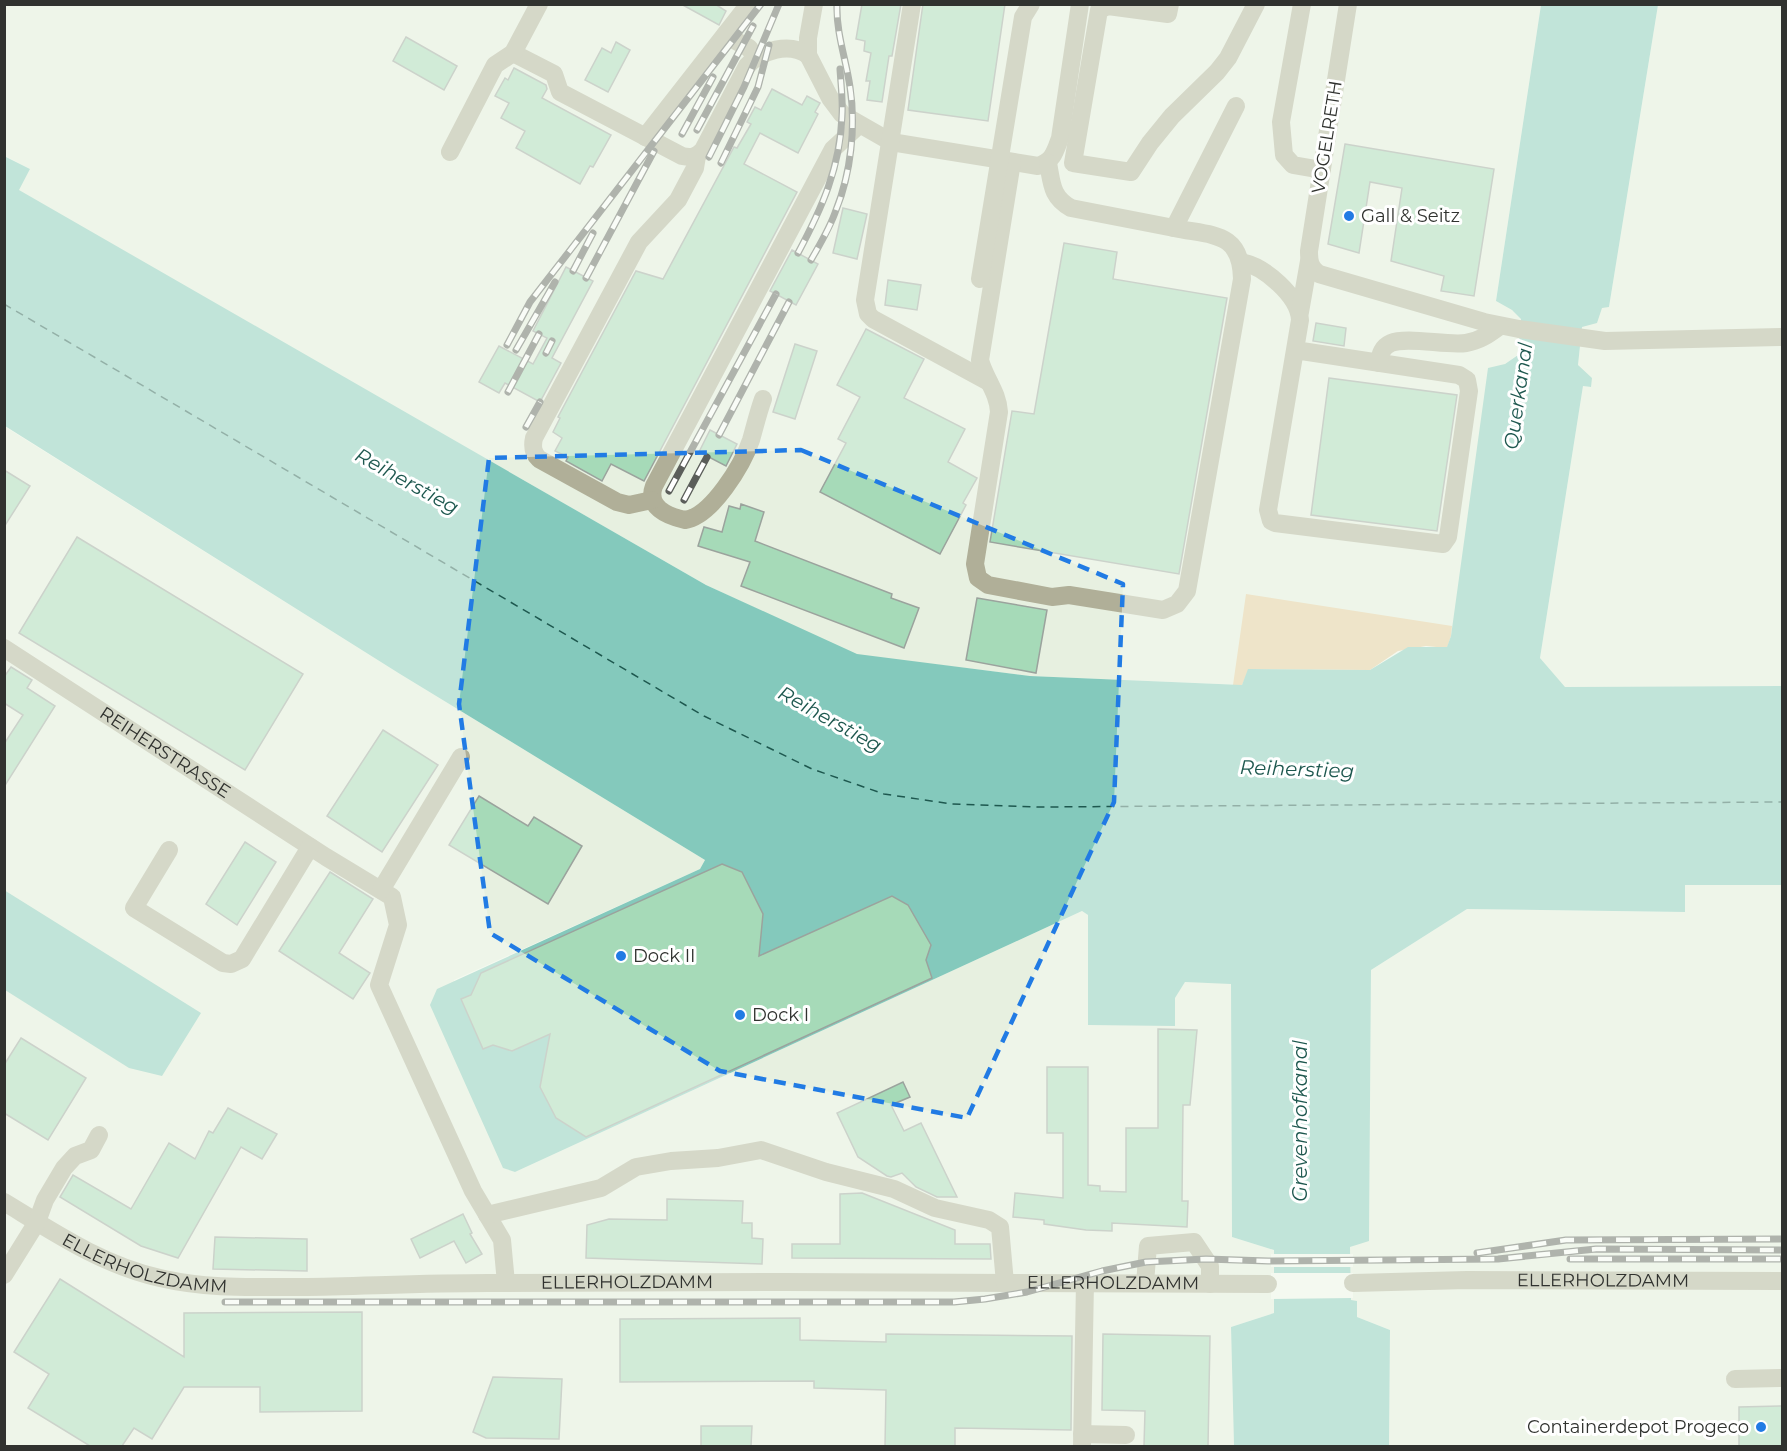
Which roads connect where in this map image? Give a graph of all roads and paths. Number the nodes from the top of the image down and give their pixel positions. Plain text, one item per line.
1 (538, 4) edge
2 (749, 4) edge
3 (814, 4) edge
4 (912, 4) edge
5 (1031, 4) edge
6 (1080, 4) edge
7 (1170, 4) edge
8 (1256, 4) edge
9 (1302, 4) edge
10 (1348, 4) edge
11 (725, 35) junction
12 (513, 53) junction
13 (808, 55) junction
14 (756, 58) junction
15 (1236, 106) dead end
16 (836, 108) junction
17 (860, 125) junction
18 (645, 137) junction
19 (891, 142) junction
20 (833, 148) junction
21 (450, 152) dead end
22 (697, 156) junction
23 (1005, 161) junction
24 (1048, 163) junction
25 (1322, 170) junction
26 (1174, 228) junction
27 (1241, 262) junction
28 (1310, 265) junction
29 (1300, 312) junction
30 (974, 317) junction
31 (1500, 326) junction
32 (1782, 337) edge
33 (1295, 350) junction
34 (1379, 363) junction
35 (958, 365) junction
36 (983, 370) junction
37 (763, 399) dead end
38 (652, 500) junction
39 (4, 648) edge
40 (461, 757) dead end
41 (310, 847) junction
42 (169, 850) dead end
43 (381, 890) junction
44 (99, 1135) dead end
45 (4, 1202) edge
46 (487, 1215) junction
47 (37, 1222) junction
48 (4, 1275) edge
49 (1782, 1281) edge
50 (1005, 1282) junction
51 (1085, 1282) junction
52 (506, 1283) junction
53 (1145, 1283) junction
54 (1353, 1283) dead end
55 (1210, 1284) junction
56 (1268, 1284) dead end
57 (1782, 1378) edge
58 (1735, 1379) dead end
59 (1126, 1435) dead end
60 (1082, 1440) edge

1 - 12 street
2 - 11 street
3 - 13 street
4 - 19 street
5 - 23 street
6 - 24 street
7 - 8 street
9 - 25 street
10 - 25 street, VOGELRETH
11 - 14 street
11 - 18 street
12 - 18 street
12 - 21 street
13 - 14 street
13 - 16 street
14 - 22 street
15 - 26 street
16 - 17 street
16 - 20 street
17 - 19 street
17 - 20 street
18 - 22 street
19 - 23 street
19 - 35 street
20 - 38 street
22 - 38 street
23 - 24 street
23 - 30 street
23 - 36 street
24 - 26 street
25 - 28 street, VOGELRETH
26 - 27 street
27 - 29 street
27 - 36 street
28 - 29 street, VOGELRETH
28 - 31 street
29 - 33 street, VOGELRETH
30 - 35 street
30 - 36 street
31 - 32 street
31 - 34 street
33 - 34 street
33 - 34 street, VOGELRETH
35 - 36 street
37 - 38 street
39 - 41 street, REIHERSTRASSE
40 - 43 street
41 - 42 street
41 - 43 street, REIHERSTRASSE
43 - 46 street
44 - 47 street
45 - 47 street, ELLERHOLZDAMM
46 - 50 street
46 - 52 street
47 - 48 street
47 - 52 street, ELLERHOLZDAMM
49 - 54 street, ELLERHOLZDAMM
50 - 51 street, ELLERHOLZDAMM
50 - 52 street, ELLERHOLZDAMM
51 - 53 street, ELLERHOLZDAMM
51 - 60 street
53 - 55 street, ELLERHOLZDAMM
53 - 55 street
55 - 56 street, ELLERHOLZDAMM
57 - 58 street
59 - 60 street

